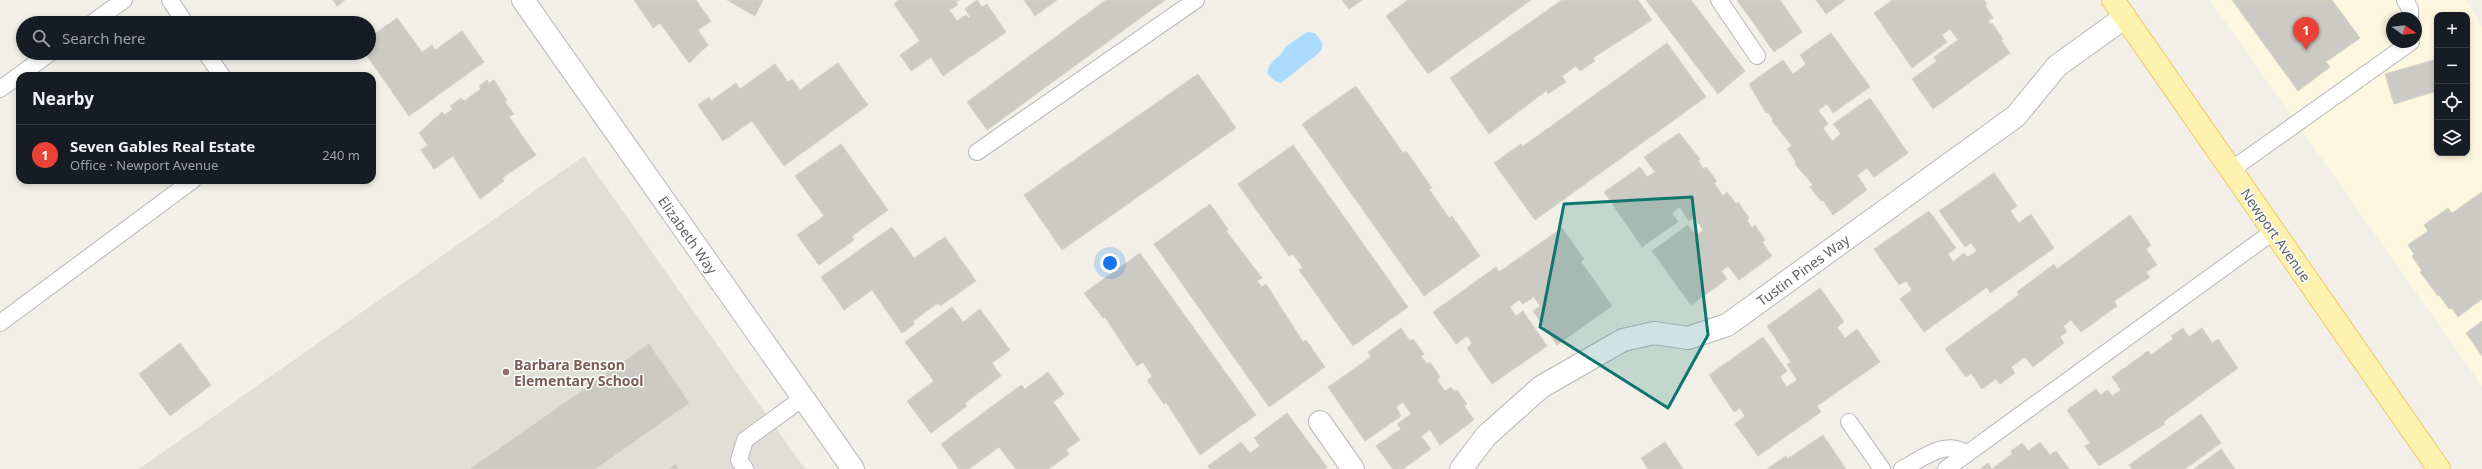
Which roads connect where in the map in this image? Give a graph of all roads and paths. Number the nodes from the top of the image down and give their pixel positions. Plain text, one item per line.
1 (124, 0) edge
2 (170, 0) edge
3 (523, 0) edge
4 (1196, 0) edge
5 (1719, 0) edge
6 (2405, 0) edge
7 (2119, 9) edge
8 (2410, 12) edge
9 (102, 16) edge
10 (180, 16) edge
11 (2403, 48) edge
12 (1757, 56) dead end
13 (40, 60) edge
14 (211, 60) edge
15 (24, 72) edge
16 (219, 72) edge
17 (16, 77) edge
18 (0, 89) edge
19 (977, 152) dead end
20 (2230, 170) junction
21 (188, 184) edge
22 (2274, 231) junction
23 (0, 323) edge
24 (803, 398) junction
25 (1320, 422) dead end
26 (1848, 422) dead end
27 (1967, 454) junction
28 (744, 469) edge
29 (853, 469) edge
30 (1353, 469) edge
31 (1461, 469) edge
32 (1882, 469) edge
33 (1902, 469) edge
34 (1946, 469) edge
35 (2439, 469) edge

1 - 9 lane
2 - 10 lane
3 - 24 street, Elizabeth Way
4 - 19 lane
5 - 12 lane
6 - 8 lane
7 - 20 main road, Newport Avenue
7 - 31 street, Tustin Pines Way
11 - 20 lane
13 - 15 lane
14 - 16 lane
17 - 18 lane
20 - 22 main road, Newport Avenue
21 - 23 lane
22 - 27 lane
22 - 35 main road, Newport Avenue
24 - 28 lane
24 - 29 street, Elizabeth Way
25 - 30 street
26 - 32 lane
27 - 33 lane
27 - 34 lane

